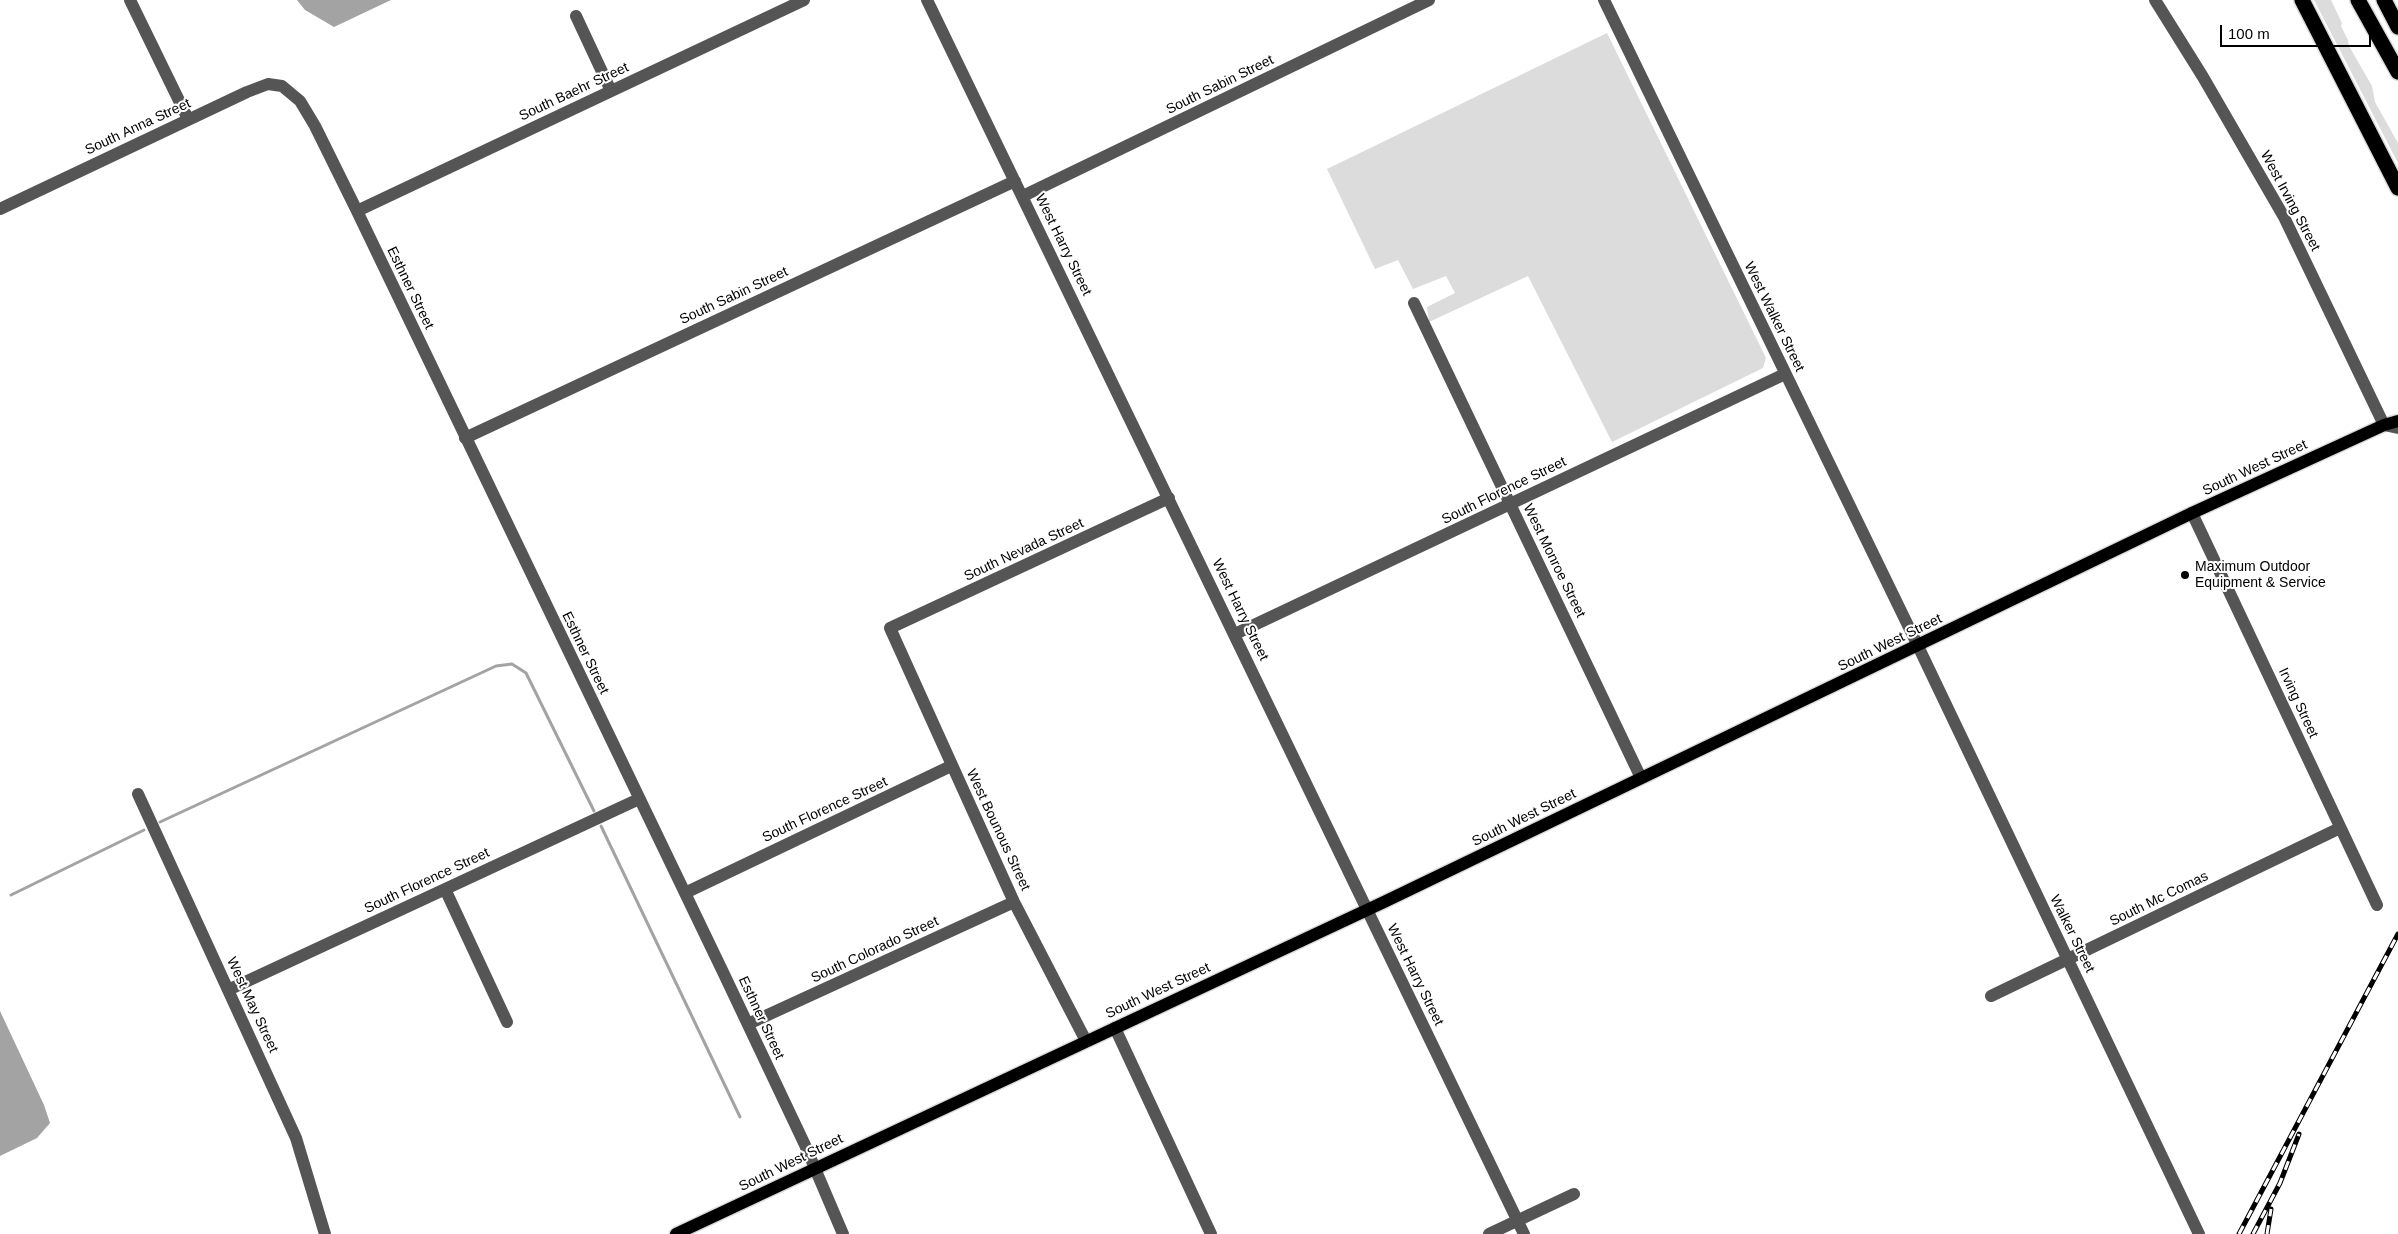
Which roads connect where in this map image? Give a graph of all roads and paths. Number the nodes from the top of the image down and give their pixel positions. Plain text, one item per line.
1 (130, 0) edge
2 (804, 0) edge
3 (927, 0) edge
4 (1429, 0) edge
5 (1604, 0) edge
6 (2155, 0) edge
7 (2358, 0) edge
8 (2363, 0) edge
9 (2384, 0) edge
10 (2304, 3) edge
11 (576, 16) dead end
12 (2398, 27) edge
13 (2398, 71) edge
14 (290, 91) joint
15 (611, 91) junction
16 (188, 119) junction
17 (1016, 181) junction
18 (2398, 188) edge
19 (1023, 196) junction
20 (0, 209) edge
21 (356, 211) junction
22 (1414, 303) dead end
23 (1784, 374) junction
24 (2398, 413) edge
25 (2398, 421) edge
26 (2384, 425) junction
27 (2398, 428) edge
28 (465, 438) junction
29 (1169, 498) junction
30 (1510, 504) junction
31 (2192, 514) junction
32 (890, 628) joint
33 (1235, 634) junction
34 (1918, 646) junction
35 (951, 766) junction
36 (1641, 778) junction
37 (138, 794) dead end
38 (639, 799) junction
39 (2340, 828) junction
40 (445, 889) junction
41 (685, 893) junction
42 (1014, 902) junction
43 (2377, 905) dead end
44 (1367, 910) junction
45 (2068, 960) junction
46 (228, 990) junction
47 (1992, 996) dead end
48 (507, 1022) dead end
49 (748, 1024) junction
50 (1115, 1028) junction
51 (1086, 1041) junction
52 (815, 1167) junction
53 (1574, 1194) dead end
54 (1517, 1221) junction
55 (325, 1234) edge
56 (676, 1234) edge
57 (843, 1234) edge
58 (1211, 1234) edge
59 (1489, 1234) edge
60 (1524, 1234) edge
61 (2199, 1234) edge

1 - 16 street
2 - 15 street, South Baehr Street
3 - 17 street, West Harry Street
4 - 19 street, South Sabin Street
5 - 23 street, West Walker Street
6 - 26 street, West Irving Street
7 - 13 highway
8 - 13 highway
9 - 12 highway
10 - 18 highway
11 - 15 street
14 - 16 street, South Anna Street
14 - 21 street, Esthner Street
15 - 21 street, South Baehr Street
16 - 20 street, South Anna Street
17 - 19 street, West Harry Street
17 - 28 street, South Sabin Street
19 - 29 street, West Harry Street
21 - 28 street, Esthner Street
22 - 30 street, West Monroe Street
23 - 30 street, South Florence Street
23 - 34 street, West Walker Street
24 - 26 main road, South West Street
25 - 26 main road, South West Street
26 - 27 street
26 - 31 main road, South West Street
28 - 38 street, Esthner Street
29 - 32 street, South Nevada Street
29 - 33 street, West Harry Street
30 - 33 street, South Florence Street
30 - 36 street, West Monroe Street
31 - 34 main road, South West Street
31 - 39 street, Irving Street
32 - 35 street, West Bounous Street
33 - 44 street, West Harry Street
34 - 36 main road, South West Street
34 - 45 street, Walker Street
35 - 41 street, South Florence Street
35 - 42 street, West Bounous Street
36 - 44 main road, South West Street
37 - 46 street, West May Street
38 - 40 street, South Florence Street
38 - 41 street, Esthner Street
39 - 43 street, Irving Street
39 - 45 street, South Mc Comas
40 - 46 street, South Florence Street
40 - 48 street
41 - 49 street, Esthner Street
42 - 49 street, South Colorado Street
42 - 51 street, West Bounous Street
44 - 50 main road, South West Street
44 - 54 street, West Harry Street
45 - 47 street, South Mc Comas
45 - 61 street, Walker Street
46 - 55 street, West May Street
49 - 52 street, Esthner Street
50 - 51 main road, South West Street
50 - 58 street
51 - 52 main road, South West Street
52 - 56 main road, South West Street
52 - 57 street, Esthner Street
53 - 54 street
54 - 59 street
54 - 60 street, West Harry Street

